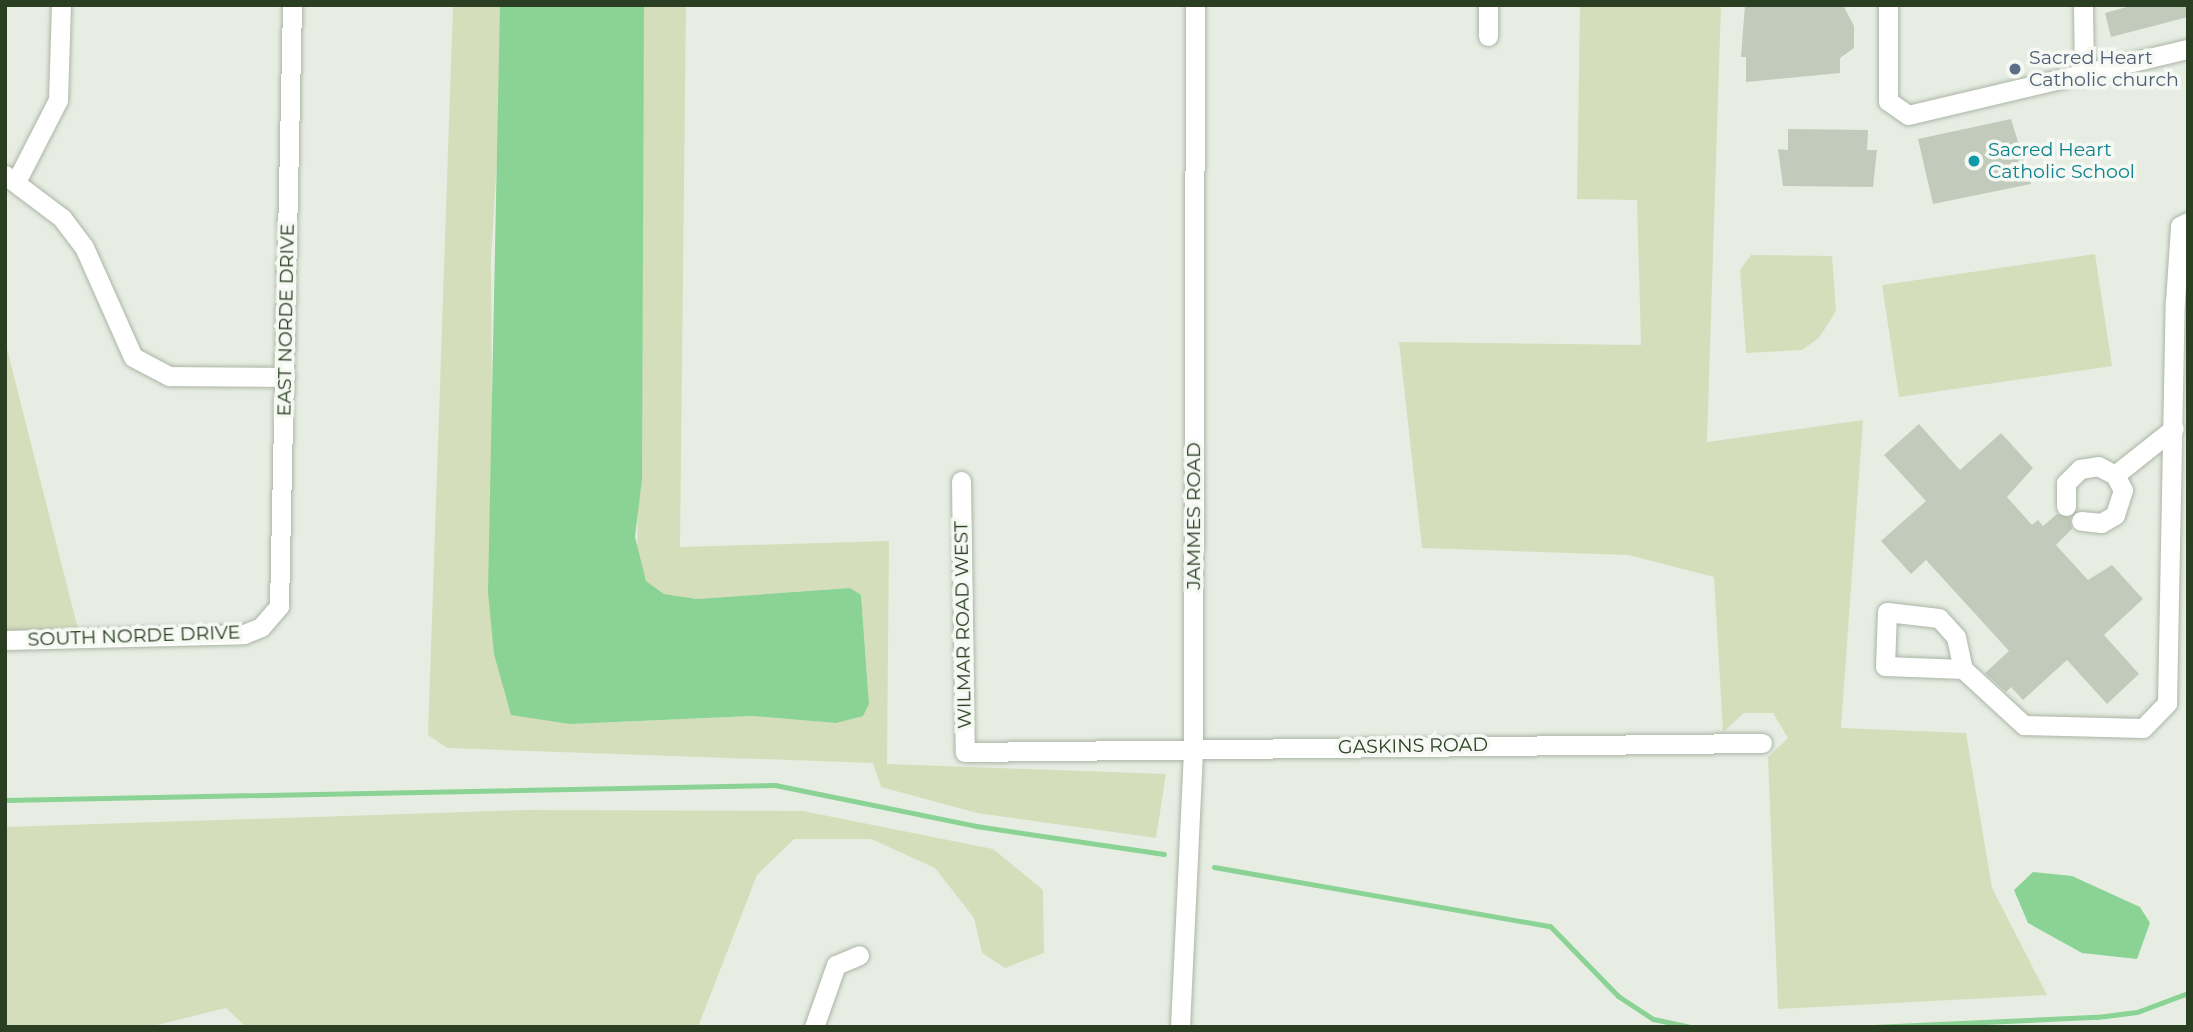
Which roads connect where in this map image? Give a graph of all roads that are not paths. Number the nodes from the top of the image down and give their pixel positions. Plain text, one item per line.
1 (61, 5) edge
2 (292, 5) edge
3 (1195, 5) edge
4 (1488, 5) edge
5 (1888, 5) edge
6 (2083, 5) edge
7 (1488, 36) dead end
8 (2188, 49) edge
9 (2084, 76) junction
10 (11, 177) edge
11 (2188, 222) edge
12 (285, 377) junction
13 (2174, 428) junction
14 (2115, 475) junction
15 (961, 481) dead end
16 (2066, 506) dead end
17 (2081, 521) dead end
18 (261, 627) joint
19 (5, 640) edge
20 (1963, 669) junction
21 (1762, 743) dead end
22 (1193, 749) junction
23 (1065, 751) joint
24 (859, 955) dead end
25 (814, 1027) edge
26 (1180, 1027) edge

1 - 10 street
2 - 12 street, EAST NORDE DRIVE
3 - 22 street, JAMMES ROAD
4 - 7 street
5 - 9 street
6 - 9 street
8 - 9 street
10 - 12 street
11 - 13 street
12 - 18 street, EAST NORDE DRIVE
13 - 14 street
13 - 20 street
14 - 16 street
14 - 17 street
15 - 23 street, WILMAR ROAD WEST
18 - 19 street, SOUTH NORDE DRIVE
20 - 20 street
21 - 22 street, GASKINS ROAD
22 - 23 street, GASKINS ROAD
22 - 26 street, JAMMES ROAD
24 - 25 street

